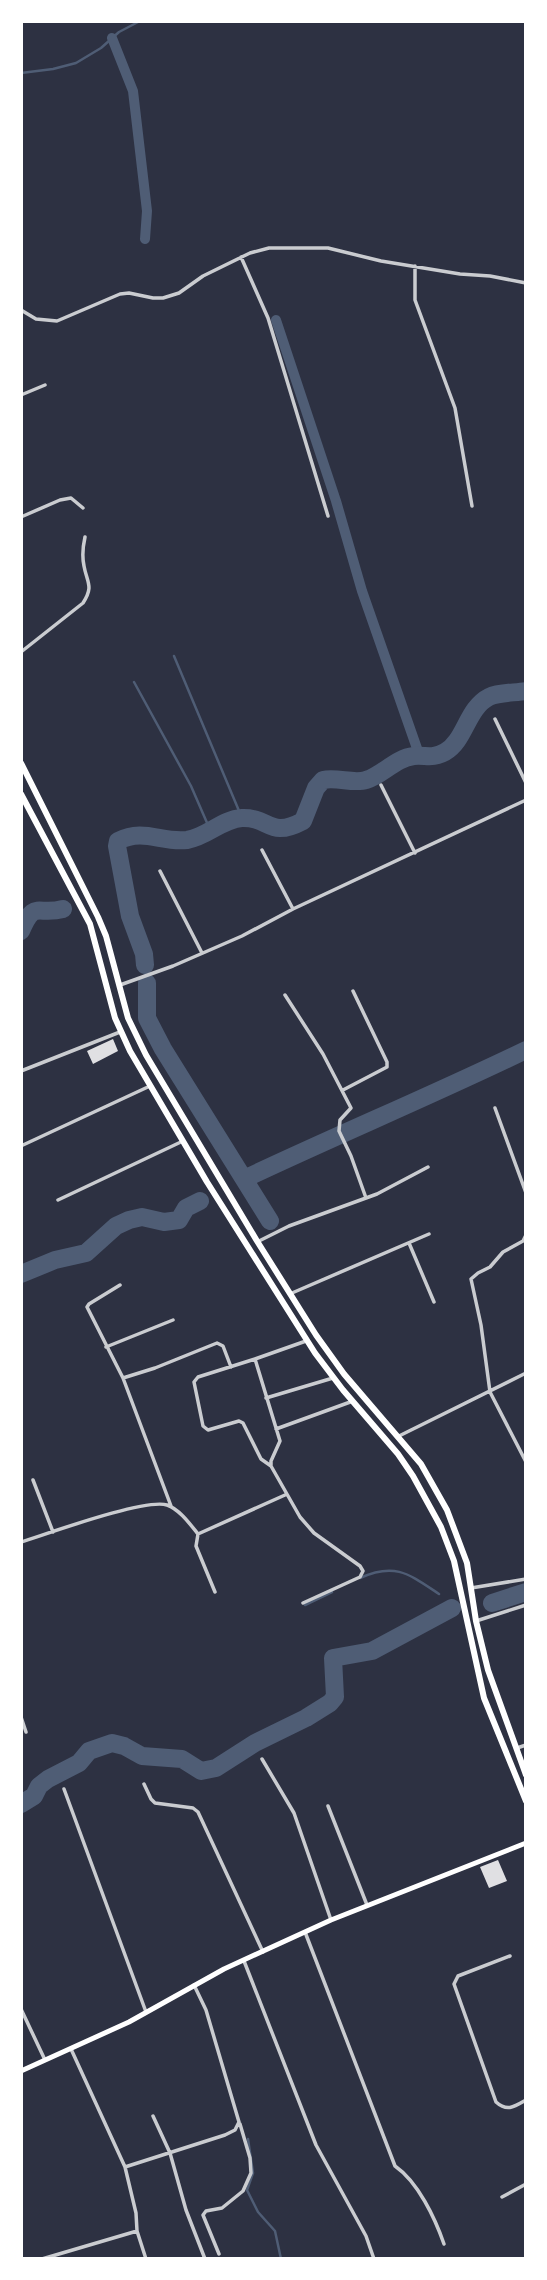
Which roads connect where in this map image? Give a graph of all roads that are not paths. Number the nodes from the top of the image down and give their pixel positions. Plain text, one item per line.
1 (242, 257) junction
2 (415, 266) junction
3 (526, 284) edge
4 (21, 310) edge
5 (45, 385) dead end
6 (21, 396) edge
7 (472, 506) dead end
8 (83, 508) dead end
9 (328, 516) dead end
10 (21, 517) edge
11 (85, 537) dead end
12 (21, 652) edge
13 (495, 719) dead end
14 (21, 763) edge
15 (526, 783) edge
16 (381, 785) dead end
17 (21, 794) edge
18 (526, 800) edge
19 (56, 831) junction
20 (44, 838) junction
21 (262, 850) dead end
22 (415, 853) junction
23 (160, 871) dead end
24 (293, 909) junction
25 (202, 953) junction
26 (120, 985) junction
27 (353, 991) dead end
28 (285, 995) dead end
29 (120, 1032) junction
30 (21, 1071) edge
31 (149, 1086) junction
32 (343, 1090) junction
33 (495, 1108) dead end
34 (183, 1142) junction
35 (23, 1145) dead end
36 (428, 1167) dead end
37 (526, 1193) edge
38 (366, 1198) junction
39 (58, 1200) dead end
40 (429, 1234) dead end
41 (526, 1235) edge
42 (257, 1241) junction
43 (409, 1243) junction
44 (120, 1285) dead end
45 (290, 1294) junction
46 (434, 1302) dead end
47 (173, 1320) dead end
48 (307, 1340) junction
49 (106, 1347) junction
50 (255, 1359) junction
51 (231, 1367) junction
52 (526, 1373) edge
53 (123, 1378) junction
54 (333, 1378) junction
55 (490, 1392) junction
56 (266, 1398) junction
57 (353, 1401) junction
58 (276, 1429) junction
59 (399, 1436) junction
60 (526, 1462) edge
61 (271, 1466) junction
62 (33, 1480) dead end
63 (431, 1481) junction
64 (419, 1487) junction
65 (286, 1495) junction
66 (171, 1506) junction
67 (54, 1532) junction
68 (198, 1534) junction
69 (21, 1542) edge
70 (526, 1579) edge
71 (471, 1588) junction
72 (215, 1592) dead end
73 (303, 1602) dead end
74 (526, 1605) edge
75 (476, 1620) junction
76 (21, 1717) edge
77 (26, 1732) dead end
78 (526, 1745) edge
79 (515, 1749) junction
80 (262, 1759) dead end
81 (526, 1776) edge
82 (144, 1784) dead end
83 (64, 1789) dead end
84 (526, 1801) edge
85 (328, 1805) dead end
86 (526, 1843) edge
87 (367, 1905) junction
88 (331, 1920) junction
89 (305, 1932) junction
90 (263, 1952) junction
91 (510, 1956) dead end
92 (244, 1961) junction
93 (194, 1984) junction
94 (21, 2009) edge
95 (146, 2012) junction
96 (71, 2049) junction
97 (46, 2060) junction
98 (21, 2071) edge
99 (526, 2100) edge
100 (153, 2116) dead end
101 (239, 2122) junction
102 (170, 2153) junction
103 (125, 2167) junction
104 (526, 2185) edge
105 (502, 2197) dead end
106 (137, 2231) junction
107 (444, 2244) dead end
108 (219, 2254) dead end
109 (43, 2259) edge
110 (146, 2259) edge
111 (205, 2259) edge
112 (374, 2259) edge

1 - 2 street
1 - 4 street
1 - 9 street
2 - 3 street
2 - 7 street
5 - 6 street
8 - 10 street
11 - 12 street
13 - 15 street
14 - 19 main road
16 - 22 street
17 - 20 main road
18 - 22 street
19 - 20 main road
19 - 26 main road
20 - 29 main road
21 - 24 street
22 - 24 street
23 - 25 street
24 - 25 street
25 - 26 street
26 - 42 main road
27 - 32 street
28 - 32 street
29 - 30 street
29 - 31 main road
31 - 34 main road
31 - 35 street
32 - 38 street
33 - 37 street
34 - 39 street
34 - 48 main road
36 - 38 street
38 - 42 street
40 - 43 street
41 - 55 street
42 - 45 main road
43 - 45 street
43 - 46 street
44 - 49 street
45 - 59 main road
47 - 49 street
48 - 50 street
48 - 54 main road
49 - 53 street
50 - 51 street
50 - 56 street
51 - 53 street
51 - 61 street
52 - 55 street
53 - 66 street
54 - 56 street
54 - 57 main road
55 - 59 street
55 - 60 street
56 - 58 street
57 - 58 street
57 - 64 main road
58 - 61 street
59 - 63 main road
61 - 65 street
62 - 67 street
63 - 64 main road
63 - 71 main road
64 - 84 main road
65 - 68 street
65 - 73 street
66 - 67 street
66 - 68 street
67 - 69 street
68 - 72 street
70 - 71 street
71 - 75 main road
74 - 75 street
75 - 79 main road
76 - 77 street
78 - 79 street
79 - 81 main road
80 - 88 street
82 - 90 street
83 - 95 street
85 - 87 street
86 - 87 main road
87 - 88 main road
88 - 89 main road
89 - 90 main road
89 - 107 street
90 - 92 main road
91 - 99 street
92 - 93 main road
92 - 112 street
93 - 95 main road
93 - 101 street
94 - 97 street
95 - 96 main road
96 - 97 main road
96 - 103 street
97 - 98 main road
100 - 102 street
101 - 102 street
101 - 108 street
102 - 103 street
102 - 111 street
103 - 106 street
104 - 105 street
106 - 109 street
106 - 110 street

